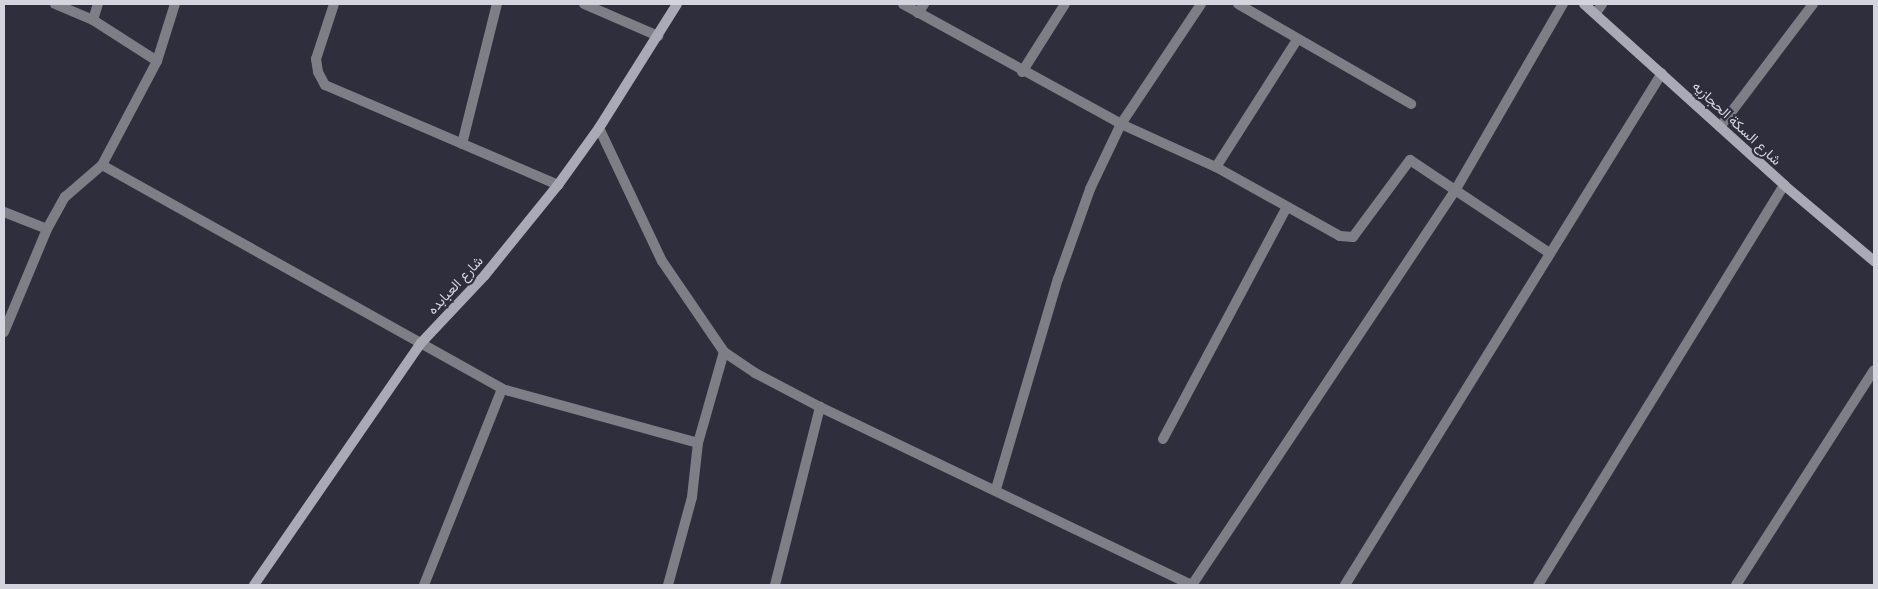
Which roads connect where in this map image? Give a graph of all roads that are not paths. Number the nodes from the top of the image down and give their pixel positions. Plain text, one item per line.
1 (55, 4) edge
2 (98, 4) edge
3 (175, 4) edge
4 (334, 4) edge
5 (497, 4) edge
6 (584, 4) edge
7 (677, 4) edge
8 (903, 4) edge
9 (924, 4) edge
10 (1065, 4) edge
11 (1201, 4) edge
12 (1238, 4) edge
13 (1563, 4) edge
14 (1584, 4) edge
15 (1602, 4) edge
16 (1813, 4) edge
17 (918, 13) junction
18 (1596, 13) junction
19 (93, 20) junction
20 (658, 36) junction
21 (1297, 40) junction
22 (157, 61) junction
23 (1022, 72) junction
24 (1662, 73) junction
25 (1411, 104) dead end
26 (1121, 124) junction
27 (1720, 127) junction
28 (599, 128) junction
29 (462, 144) junction
30 (102, 165) junction
31 (1216, 167) junction
32 (558, 185) junction
33 (1784, 185) junction
34 (1456, 189) junction
35 (1286, 209) junction
36 (4, 212) edge
37 (47, 229) junction
38 (1548, 252) junction
39 (1874, 261) edge
40 (7, 318) edge
41 (4, 332) edge
42 (421, 343) junction
43 (724, 352) junction
44 (1874, 370) edge
45 (502, 388) junction
46 (820, 407) junction
47 (1163, 439) dead end
48 (698, 444) junction
49 (996, 489) junction
50 (254, 585) edge
51 (424, 585) edge
52 (668, 585) edge
53 (775, 585) edge
54 (1192, 585) edge
55 (1345, 585) edge
56 (1538, 585) edge
57 (1736, 585) edge

1 - 19 street
2 - 19 street
3 - 22 street
4 - 29 street
5 - 29 street
6 - 20 street
7 - 20 street, شارع العبابده
8 - 17 street
9 - 17 street
10 - 23 street
11 - 26 street
12 - 21 street
13 - 34 street
14 - 18 street, شارع السكة الحجازيه
15 - 18 street
16 - 27 street
17 - 23 street
18 - 24 street, شارع السكة الحجازيه
19 - 22 street
20 - 28 street, شارع العبابده
21 - 25 street
21 - 31 street
22 - 30 street
23 - 26 street
24 - 27 street, شارع السكة الحجازيه
24 - 38 street
26 - 31 street
26 - 49 street
27 - 33 street, شارع السكة الحجازيه
28 - 32 street, شارع العبابده
28 - 43 street
29 - 32 street
30 - 37 street
30 - 42 street
31 - 35 street
32 - 42 street, شارع العبابده
33 - 39 street, شارع السكة الحجازيه
33 - 56 street
34 - 35 street
34 - 38 street
34 - 54 street
35 - 47 street
36 - 37 street
37 - 40 street
38 - 55 street
40 - 41 street
42 - 45 street
42 - 50 street, شارع العبابده
43 - 46 street
43 - 48 street
44 - 57 street
45 - 48 street
45 - 51 street
46 - 49 street
46 - 53 street
48 - 52 street
49 - 54 street

